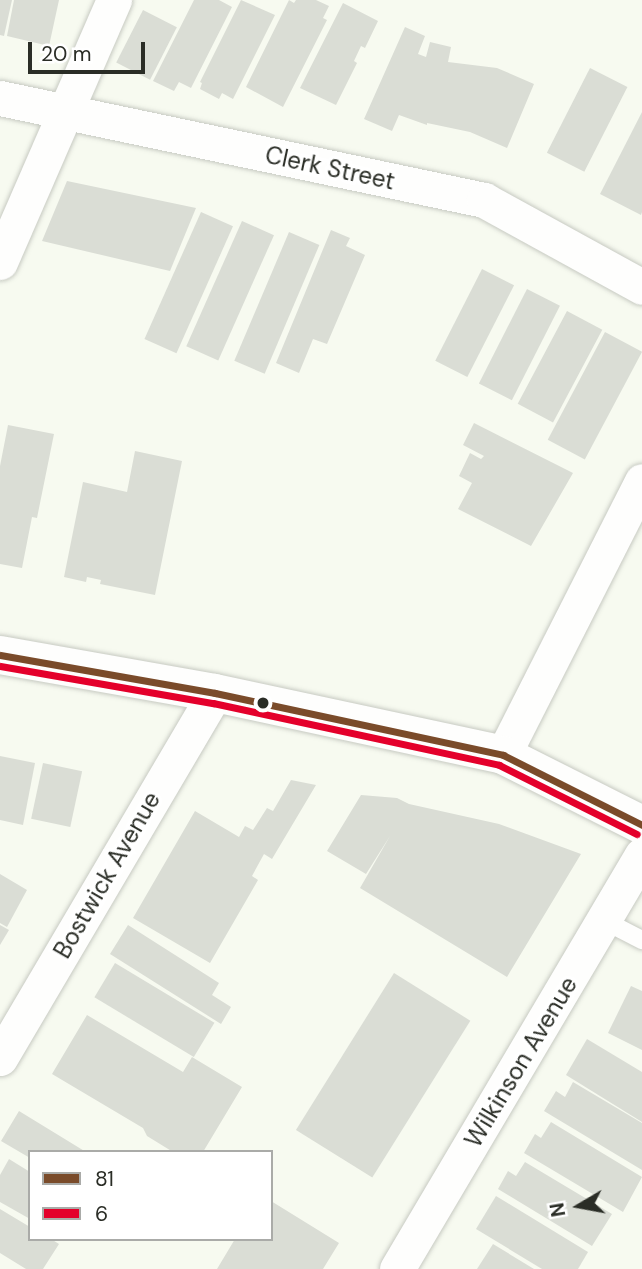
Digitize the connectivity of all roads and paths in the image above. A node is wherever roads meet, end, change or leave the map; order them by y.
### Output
1 (114, 0) edge
2 (0, 98) edge
3 (65, 112) junction
4 (0, 262) edge
5 (642, 287) edge
6 (642, 481) edge
7 (0, 655) edge
8 (215, 693) junction
9 (503, 755) junction
10 (642, 825) edge
11 (642, 855) edge
12 (605, 921) junction
13 (642, 940) edge
14 (0, 1058) edge
15 (397, 1269) edge

1 - 3 street
2 - 3 street, Clerk Street
3 - 4 street
3 - 5 street, Clerk Street
6 - 9 street
7 - 8 street
8 - 9 street
8 - 14 street, Bostwick Avenue
9 - 10 street
11 - 12 street, Wilkinson Avenue
12 - 13 lane
12 - 15 street, Wilkinson Avenue

